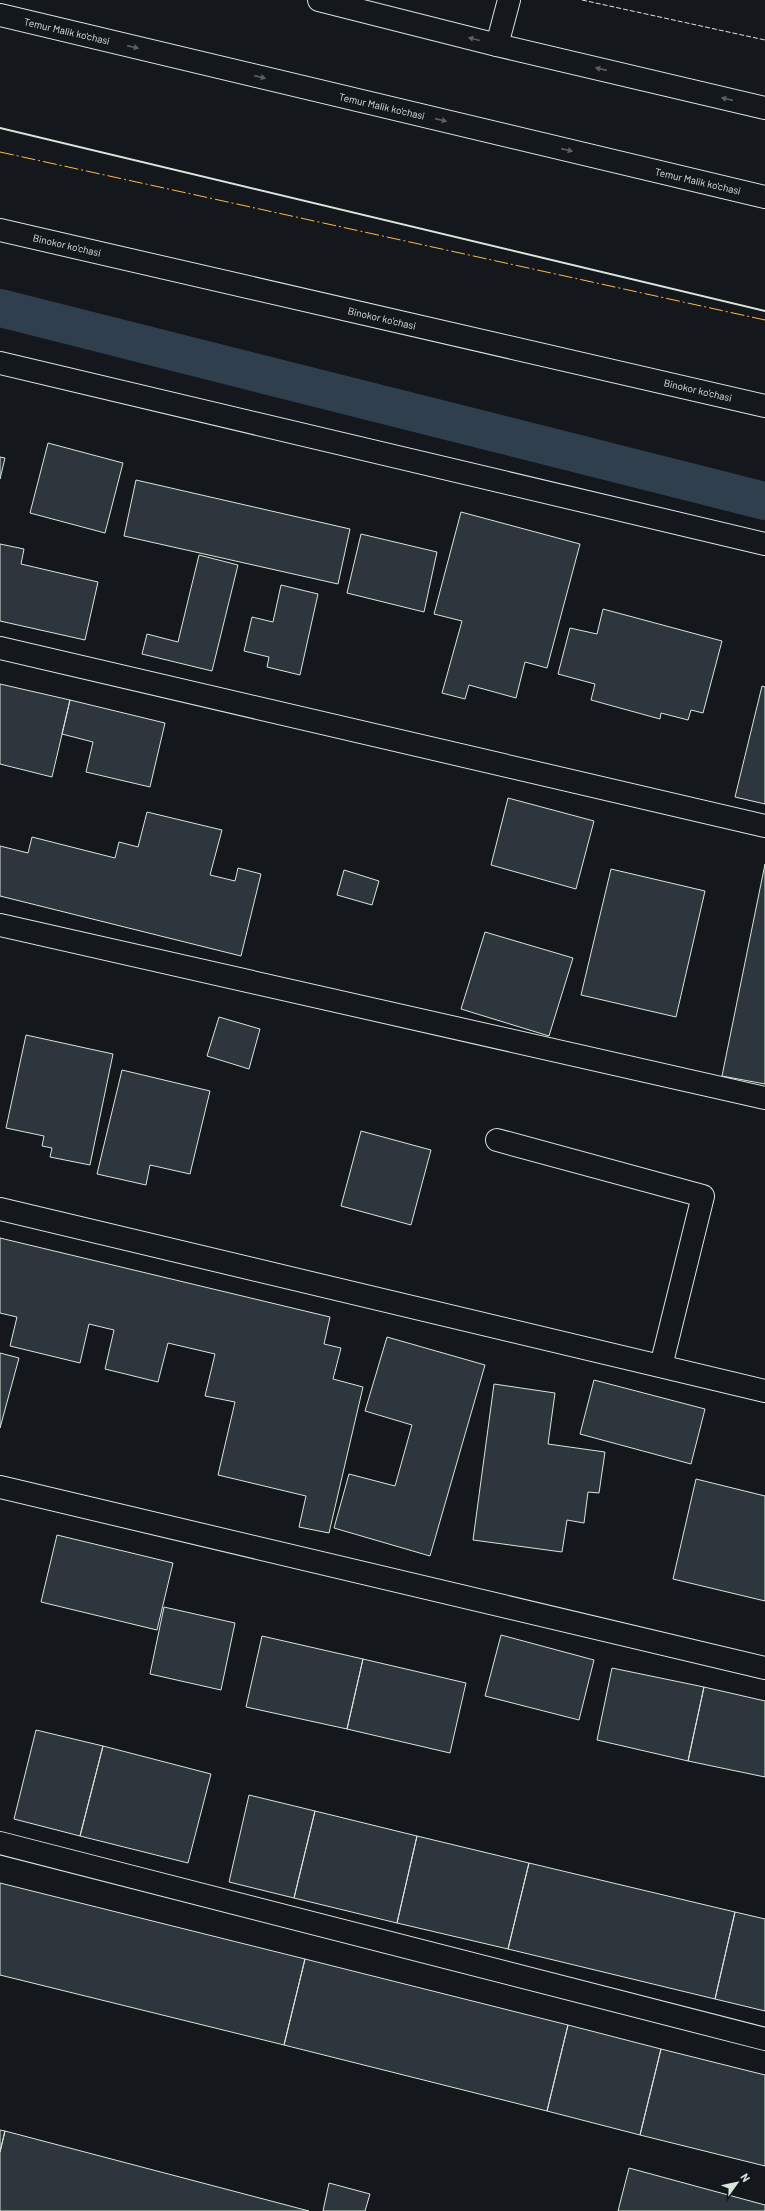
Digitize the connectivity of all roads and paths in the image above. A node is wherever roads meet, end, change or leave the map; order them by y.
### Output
1 (319, 0) edge
2 (509, 0) edge
3 (0, 15) edge
4 (498, 45) junction
5 (765, 108) edge
6 (765, 198) edge
7 (0, 230) edge
8 (0, 363) edge
9 (765, 406) edge
10 (765, 544) edge
11 (0, 648) edge
12 (765, 826) edge
13 (0, 925) edge
14 (765, 1098) edge
15 (497, 1140) dead end
16 (0, 1209) edge
17 (661, 1366) junction
18 (765, 1391) edge
19 (0, 1487) edge
20 (765, 1668) edge
21 (0, 1843) edge
22 (765, 2039) edge

4 -> 1 main road
2 - 4 main road
3 -> 6 main road, Temur Malik ko'chasi
5 -> 4 main road
7 - 9 main road, Binokor ko'chasi
8 - 10 main road
11 - 12 main road
13 - 14 main road
15 - 17 main road
16 - 17 main road
17 - 18 main road
19 - 20 main road
21 - 22 main road

